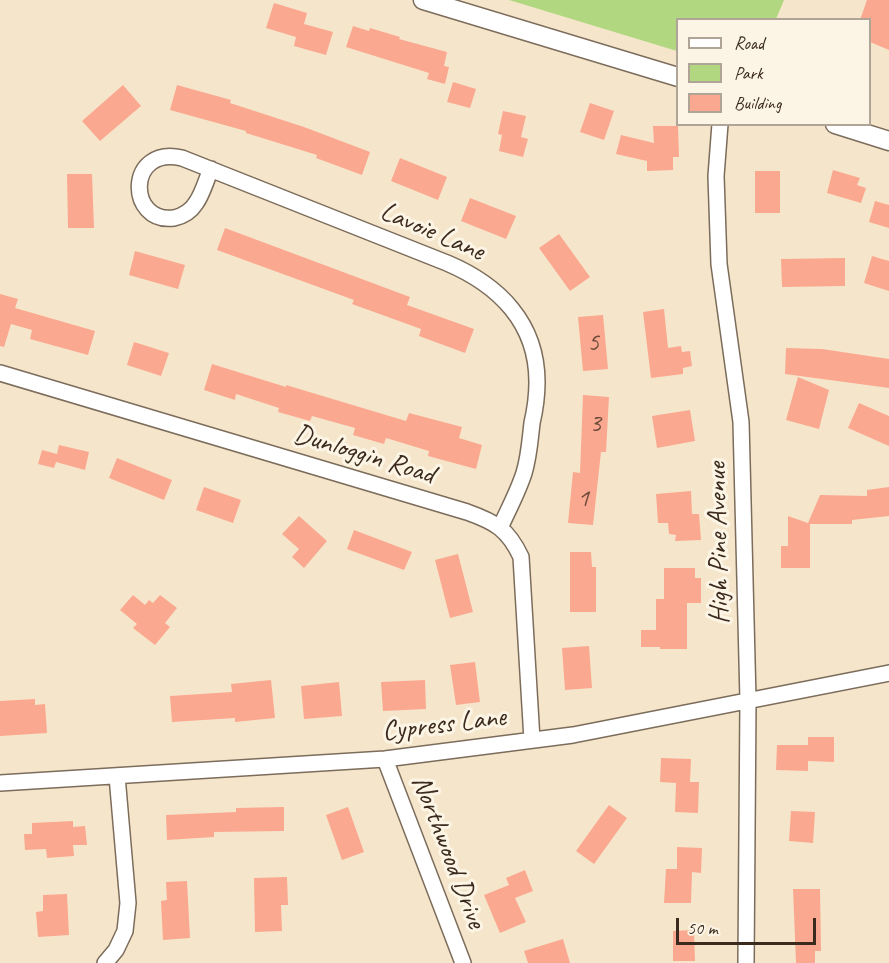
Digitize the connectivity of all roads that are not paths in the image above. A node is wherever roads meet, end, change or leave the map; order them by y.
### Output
1 (423, 0) edge
2 (676, 76) edge
3 (720, 126) edge
4 (841, 126) edge
5 (889, 141) edge
6 (211, 169) junction
7 (0, 373) edge
8 (500, 528) junction
9 (889, 674) edge
10 (748, 700) junction
11 (532, 740) junction
12 (385, 759) junction
13 (117, 776) junction
14 (0, 783) edge
15 (105, 963) edge
16 (463, 963) edge
17 (746, 963) edge

1 - 2 street
3 - 10 street, High Pine Avenue
4 - 5 street
6 - 6 street, Lavoie Lane
6 - 8 street, Lavoie Lane
7 - 8 street, Dunloggin Road
8 - 11 street, Dunloggin Road
9 - 10 street, Cypress Lane
10 - 11 street, Cypress Lane
10 - 17 street, High Pine Avenue
11 - 12 street, Cypress Lane
12 - 13 street, Cypress Lane
12 - 16 street, Northwood Drive
13 - 14 street, Cypress Lane
13 - 15 street

